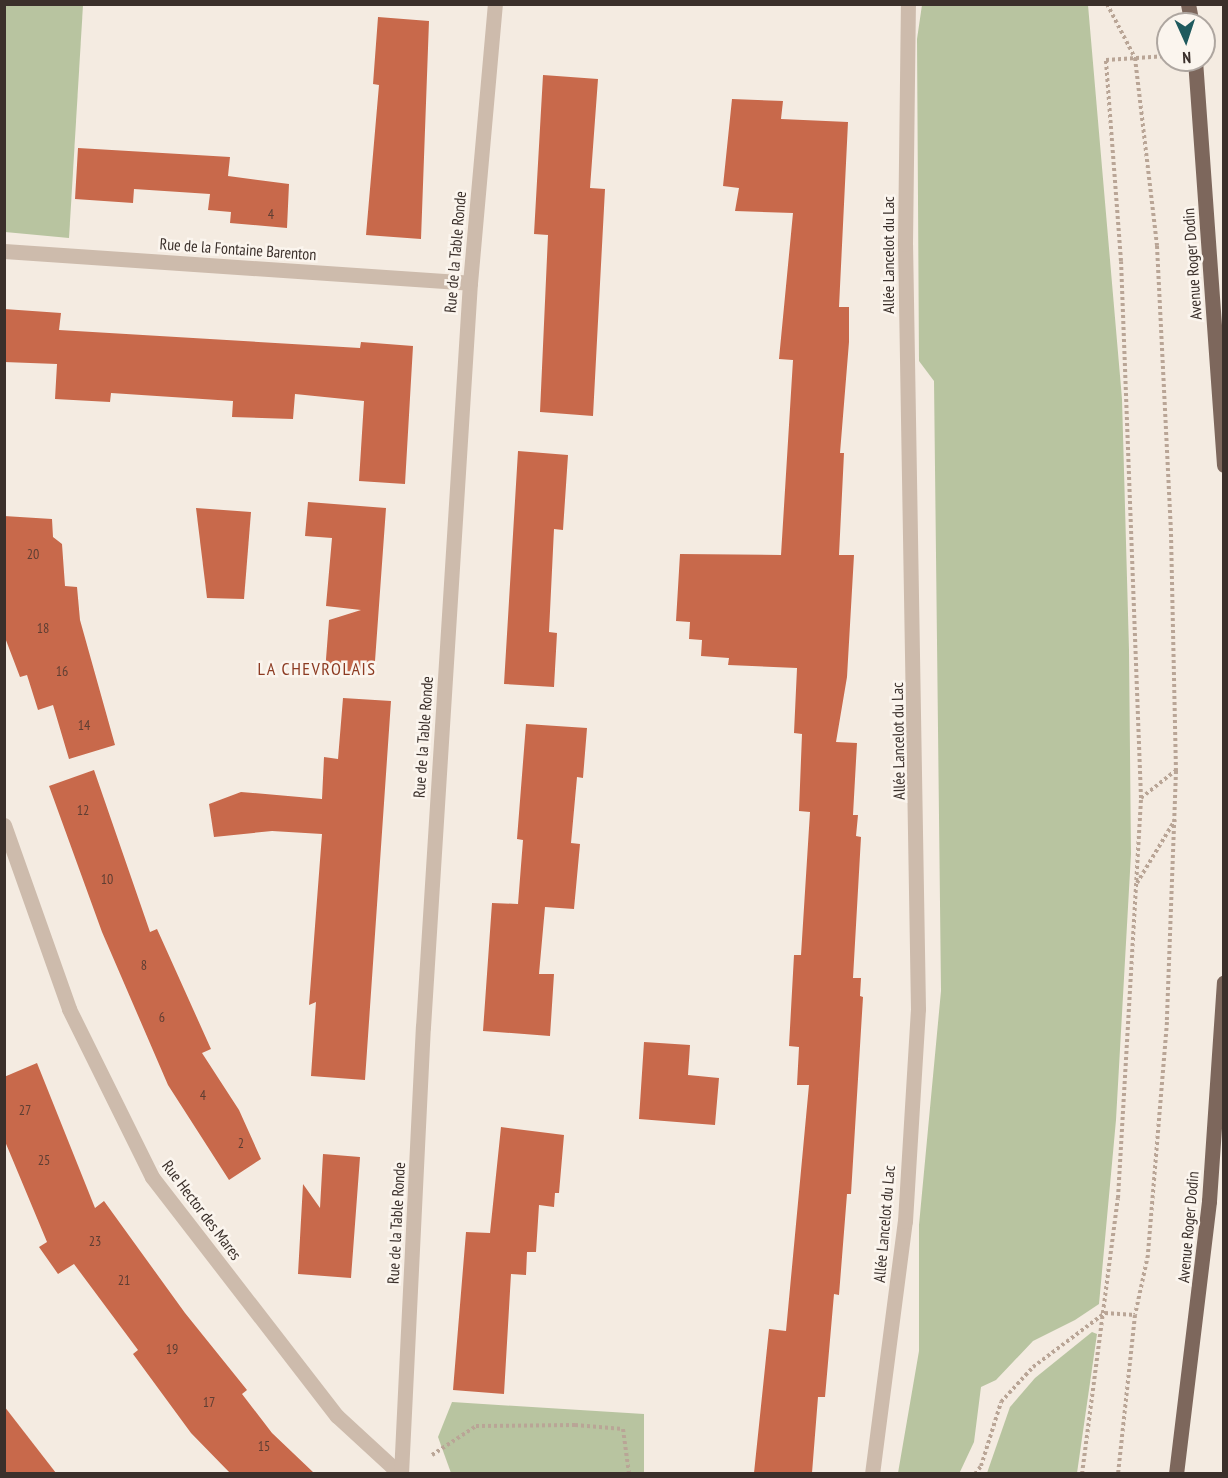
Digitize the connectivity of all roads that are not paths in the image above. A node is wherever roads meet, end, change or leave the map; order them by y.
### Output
1 (495, 4) edge
2 (908, 4) edge
3 (1196, 72) edge
4 (4, 251) edge
5 (470, 283) junction
6 (1224, 465) edge
7 (4, 825) edge
8 (1224, 983) edge
9 (401, 1473) edge
10 (872, 1473) edge
11 (1176, 1473) edge

1 - 5 street, Rue de la Table Ronde
2 - 10 street, Allée Lancelot du Lac
3 - 6 main road, Avenue Roger Dodin
4 - 5 street, Rue de la Fontaine Barenton
5 - 9 street, Rue de la Table Ronde
7 - 9 street, Rue Hector des Mares
8 - 11 main road, Avenue Roger Dodin

